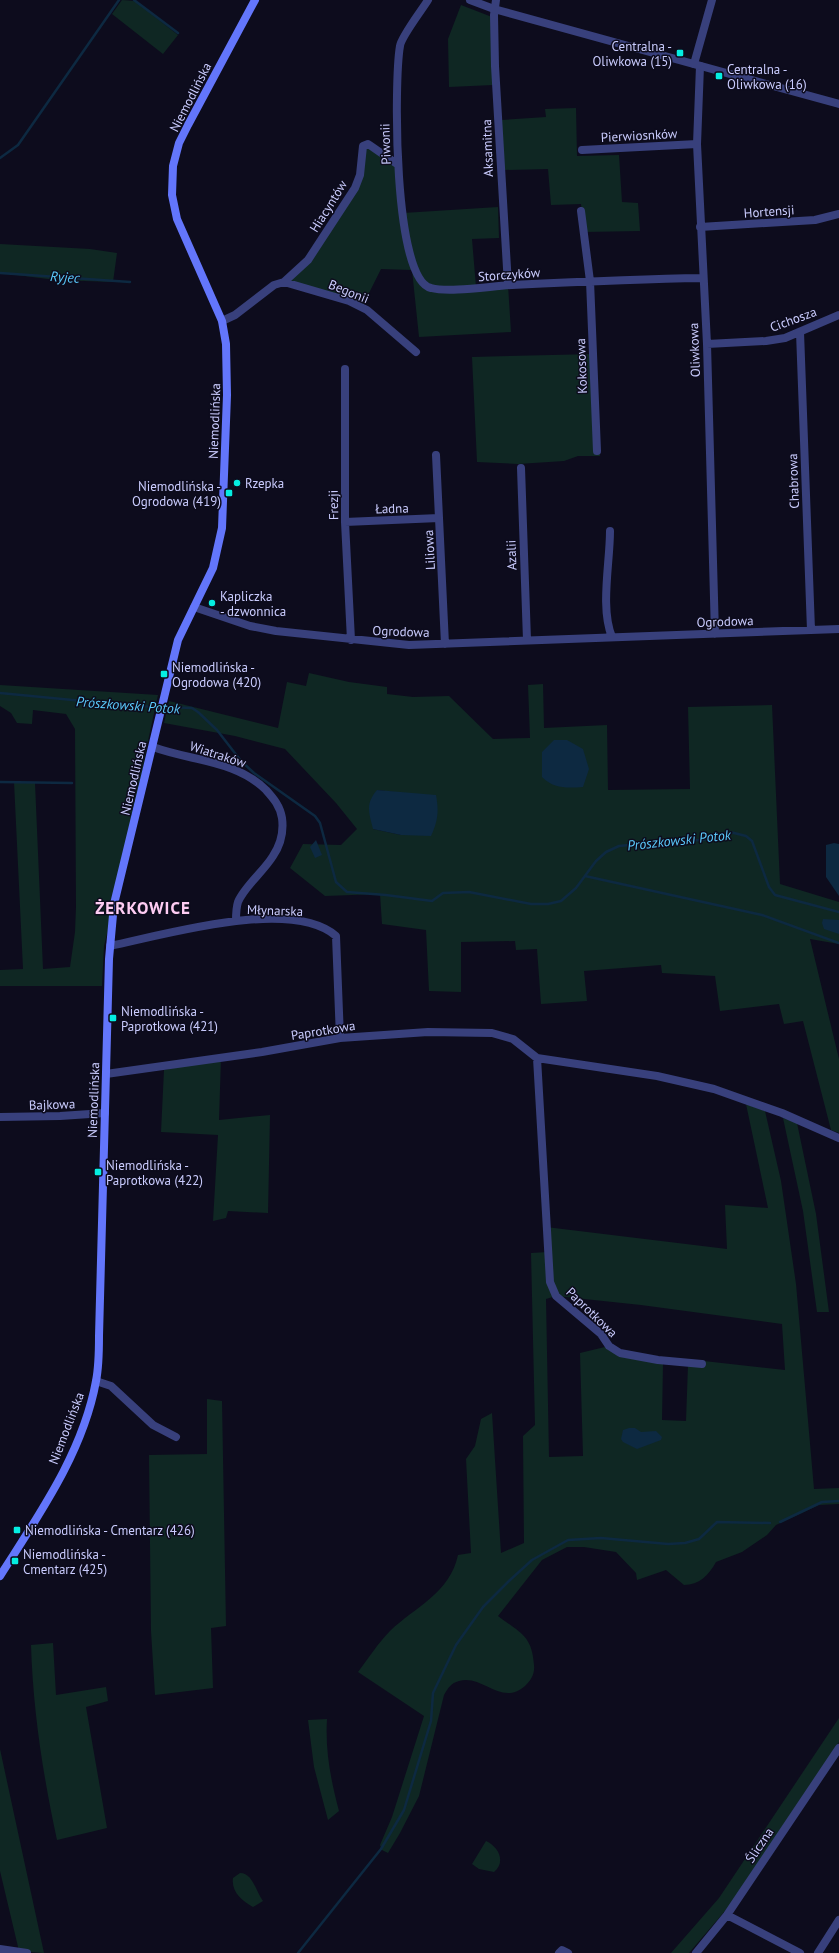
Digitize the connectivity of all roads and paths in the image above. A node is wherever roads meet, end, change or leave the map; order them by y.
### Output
1 (255, 0) edge
2 (428, 0) edge
3 (470, 0) edge
4 (496, 0) edge
5 (712, 0) edge
6 (494, 9) junction
7 (698, 65) junction
8 (839, 104) edge
9 (697, 144) junction
10 (582, 150) dead end
11 (397, 164) junction
12 (581, 211) dead end
13 (839, 214) edge
14 (700, 227) junction
15 (702, 278) junction
16 (590, 281) junction
17 (284, 282) junction
18 (508, 285) junction
19 (429, 288) joint
20 (839, 315) edge
21 (222, 321) junction
22 (800, 332) junction
23 (707, 344) junction
24 (416, 352) dead end
25 (345, 369) dead end
26 (597, 451) dead end
27 (436, 455) dead end
28 (521, 468) dead end
29 (439, 518) junction
30 (346, 522) junction
31 (610, 531) dead end
32 (194, 607) junction
33 (839, 629) edge
34 (811, 630) junction
35 (714, 634) junction
36 (612, 637) junction
37 (351, 640) junction
38 (527, 640) junction
39 (445, 644) junction
40 (153, 746) junction
41 (236, 921) junction
42 (110, 946) junction
43 (340, 1038) junction
44 (537, 1058) junction
45 (106, 1074) junction
46 (105, 1113) junction
47 (0, 1117) edge
48 (839, 1138) edge
49 (702, 1364) dead end
50 (96, 1381) junction
51 (176, 1437) dead end
52 (0, 1576) edge
53 (839, 1748) edge
54 (727, 1914) junction
55 (839, 1920) edge
56 (0, 1949) edge
57 (27, 1953) edge
58 (559, 1953) edge
59 (568, 1953) edge
60 (696, 1953) edge
61 (800, 1953) edge
62 (818, 1953) edge

1 - 21 main road, Niemodlińska
2 - 11 street, Piwonii
3 - 6 street
4 - 6 street, Aksamitna
5 - 7 street, Oliwkowa
6 - 7 street
6 - 18 street, Aksamitna
7 - 8 street
7 - 9 street, Oliwkowa
9 - 10 street, Pierwiosnków
9 - 14 street, Oliwkowa
11 - 17 street, Hiacyntów
11 - 19 street, Piwonii
12 - 16 street
13 - 14 street, Hortensji
14 - 15 street, Oliwkowa
15 - 16 street, Storczyków
15 - 23 street, Oliwkowa
16 - 18 street, Storczyków
16 - 26 street, Kokosowa
17 - 21 street
17 - 24 street, Begonii
18 - 19 street, Storczyków
20 - 22 street, Cichosza
21 - 32 main road, Niemodlińska
22 - 23 street, Cichosza
22 - 34 street, Chabrowa
23 - 35 street, Oliwkowa
25 - 30 street, Frezji
27 - 29 street, Liliowa
28 - 38 street, Azalii
29 - 30 street, Ładna
29 - 39 street, Liliowa
30 - 37 street, Frezji
31 - 36 street
32 - 37 street, Ogrodowa
32 - 40 main road, Niemodlińska
33 - 34 street, Ogrodowa
34 - 35 street, Ogrodowa
35 - 36 street, Ogrodowa
36 - 38 street, Ogrodowa
37 - 39 street, Ogrodowa
38 - 39 street, Ogrodowa
40 - 41 street, Wiatraków
40 - 42 main road, Niemodlińska
41 - 42 street, Młynarska
41 - 43 street, Młynarska
42 - 45 main road, Niemodlińska
43 - 44 street, Paprotkowa
43 - 45 street, Paprotkowa
44 - 48 street, Paprotkowa
44 - 49 street, Paprotkowa
45 - 46 main road, Niemodlińska
46 - 47 street, Bajkowa
46 - 50 main road, Niemodlińska
50 - 51 street
50 - 52 main road, Niemodlińska
53 - 54 street, Śliczna
54 - 60 street, Śliczna
54 - 61 street
55 - 62 street
56 - 57 street
58 - 59 street

